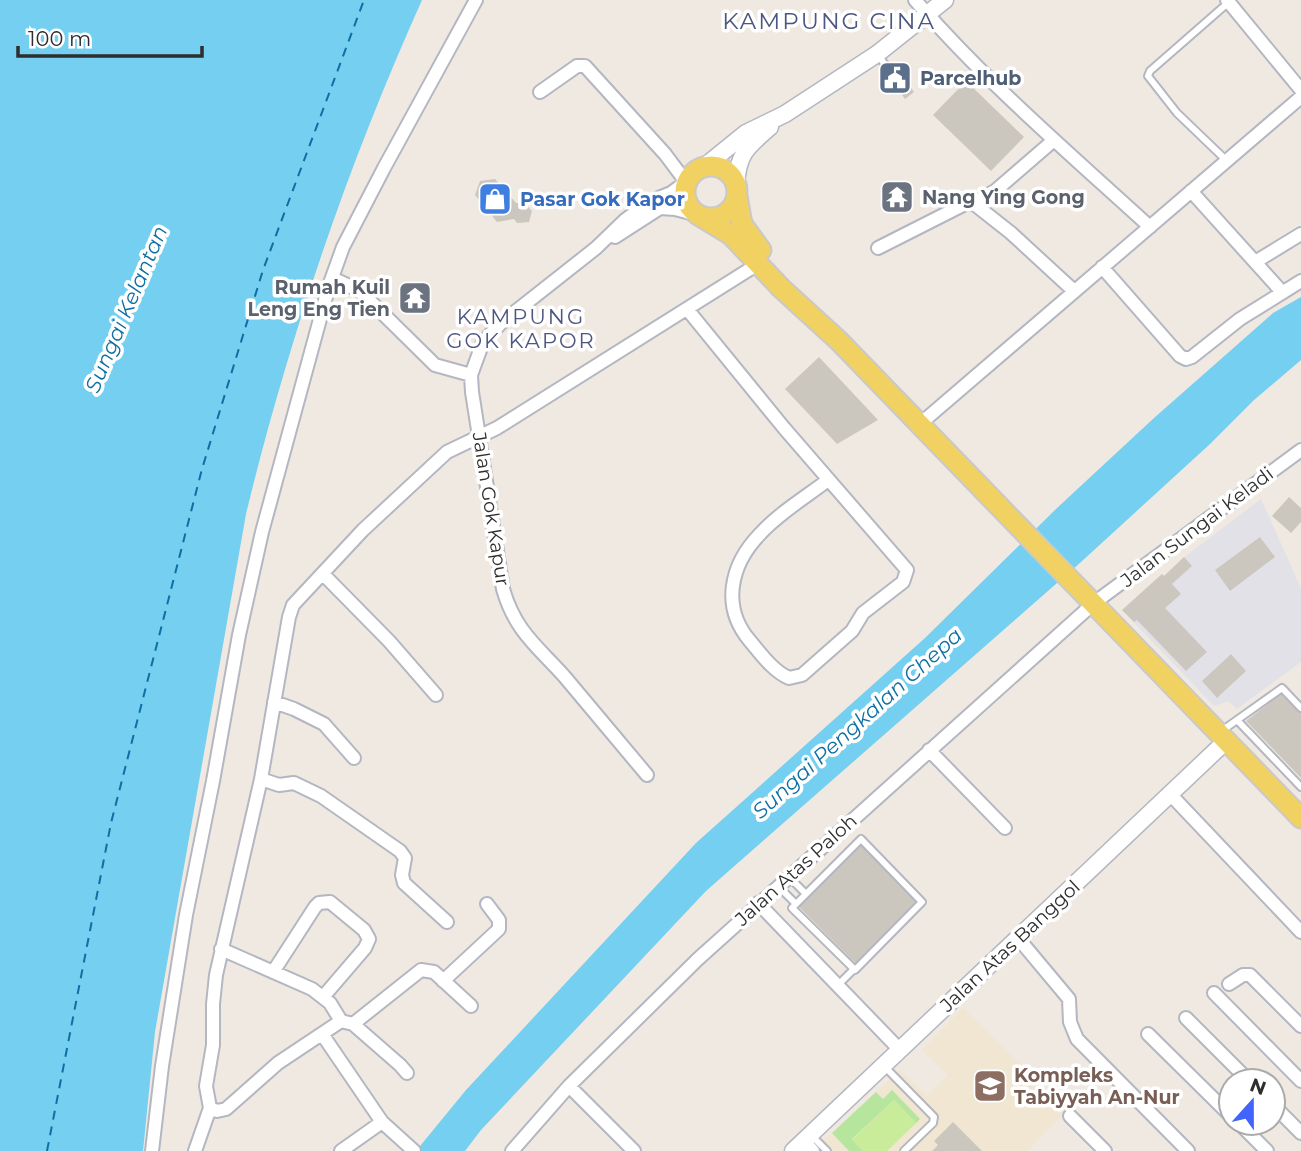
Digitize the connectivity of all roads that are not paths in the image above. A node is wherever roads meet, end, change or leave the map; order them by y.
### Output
1 (476, 0) edge
2 (915, 0) edge
3 (945, 0) edge
4 (1228, 1) edge
5 (928, 15) junction
6 (877, 54) junction
7 (889, 70) dead end
8 (1301, 90) edge
9 (540, 92) dead end
10 (1301, 97) edge
11 (785, 114) junction
12 (1054, 140) junction
13 (1227, 161) junction
14 (704, 167) junction
15 (686, 183) junction
16 (737, 191) junction
17 (1191, 191) junction
18 (973, 203) junction
19 (698, 215) junction
20 (1150, 226) junction
21 (1301, 234) edge
22 (596, 248) junction
23 (878, 248) dead end
24 (1255, 262) junction
25 (758, 264) junction
26 (1102, 267) junction
27 (332, 278) junction
28 (1301, 281) edge
29 (1074, 291) junction
30 (1282, 292) junction
31 (687, 309) junction
32 (839, 341) junction
33 (471, 374) junction
34 (920, 424) junction
35 (479, 437) junction
36 (1301, 450) edge
37 (828, 481) junction
38 (323, 574) junction
39 (1088, 597) junction
40 (436, 695) dead end
41 (274, 702) junction
42 (1301, 708) edge
43 (1237, 720) junction
44 (1222, 737) junction
45 (929, 750) junction
46 (354, 758) dead end
47 (647, 775) dead end
48 (261, 779) junction
49 (1301, 787) edge
50 (1170, 794) junction
51 (1298, 810) edge
52 (1005, 828) dead end
53 (783, 881) junction
54 (805, 893) junction
55 (758, 903) junction
56 (795, 903) junction
57 (487, 904) dead end
58 (447, 922) dead end
59 (1301, 932) edge
60 (1018, 938) junction
61 (221, 948) junction
62 (853, 970) junction
63 (273, 972) junction
64 (443, 981) junction
65 (1230, 984) dead end
66 (838, 985) junction
67 (1213, 993) dead end
68 (323, 997) junction
69 (471, 1006) dead end
70 (1186, 1018) dead end
71 (347, 1023) junction
72 (1301, 1026) edge
73 (322, 1034) junction
74 (1148, 1034) dead end
75 (900, 1050) junction
76 (883, 1066) junction
77 (1235, 1067) edge
78 (407, 1073) dead end
79 (1301, 1081) edge
80 (569, 1086) junction
81 (1217, 1102) edge
82 (210, 1108) junction
83 (1070, 1116) dead end
84 (1287, 1119) edge
85 (382, 1122) junction
86 (1301, 1133) edge
87 (1253, 1137) edge
88 (805, 1144) edge
89 (152, 1151) edge
90 (195, 1151) edge
91 (341, 1151) edge
92 (414, 1151) edge
93 (512, 1151) edge
94 (634, 1151) edge
95 (827, 1151) edge
96 (904, 1151) edge
97 (1105, 1151) edge
98 (1188, 1151) edge
99 (1267, 1151) edge

1 - 27 street
2 - 5 street
3 - 5 main road
4 - 8 street
4 - 13 lane
5 - 6 main road
5 - 12 street
6 - 7 lane
6 - 11 main road
9 - 15 street
10 - 13 street
11 - 14 main road
11 - 16 main road
12 - 18 street
12 - 20 street
13 - 17 street
14 - 15 main road
14 - 16 main road
15 - 19 main road
15 - 22 street, Jalan Gok Kapur
16 - 19 main road
16 - 32 main road
17 - 20 street
17 - 24 street
18 - 23 street
18 - 29 street
19 - 22 street, Jalan Gok Kapur
19 - 25 main road
20 - 26 street
21 - 24 street
22 - 33 street, Jalan Gok Kapur
24 - 30 street
25 - 31 street
25 - 32 main road
26 - 29 street
26 - 30 street
27 - 33 street
27 - 89 street
28 - 30 street
29 - 34 street
31 - 35 street
31 - 37 street
32 - 34 main road
33 - 35 street, Jalan Gok Kapur
34 - 39 main road
35 - 38 street
35 - 47 street, Jalan Gok Kapur
36 - 39 street, Jalan Sungai Keladi
37 - 37 street
38 - 40 street
38 - 41 street
39 - 44 main road
39 - 45 street, Jalan Atas Paloh
41 - 46 street
41 - 48 street
42 - 43 lane
43 - 44 lane
43 - 49 lane
44 - 50 main road, Jalan Atas Banggol
44 - 51 main road
45 - 52 street
45 - 53 street, Jalan Atas Paloh
48 - 58 street
48 - 61 street
50 - 59 street
50 - 60 main road, Jalan Atas Banggol
53 - 54 lane
53 - 55 street, Jalan Atas Paloh
53 - 56 lane
54 - 56 lane
54 - 62 lane
55 - 66 street
55 - 80 street, Jalan Atas Paloh
56 - 62 lane
57 - 64 street
60 - 75 main road, Jalan Atas Banggol
60 - 98 street
61 - 63 street
61 - 82 street
62 - 66 lane
63 - 68 street
63 - 68 street
64 - 69 street
64 - 71 street
65 - 72 street
66 - 75 street
67 - 79 street
68 - 71 street
70 - 77 street
71 - 73 street
71 - 78 street
73 - 82 street
73 - 85 street
74 - 81 street
75 - 76 main road, Jalan Atas Banggol
76 - 88 main road, Jalan Atas Banggol
76 - 96 lane
80 - 93 street, Jalan Atas Paloh
80 - 94 street
82 - 90 street
83 - 97 street
84 - 86 street
85 - 91 street
85 - 92 street
87 - 99 street
88 - 95 lane

